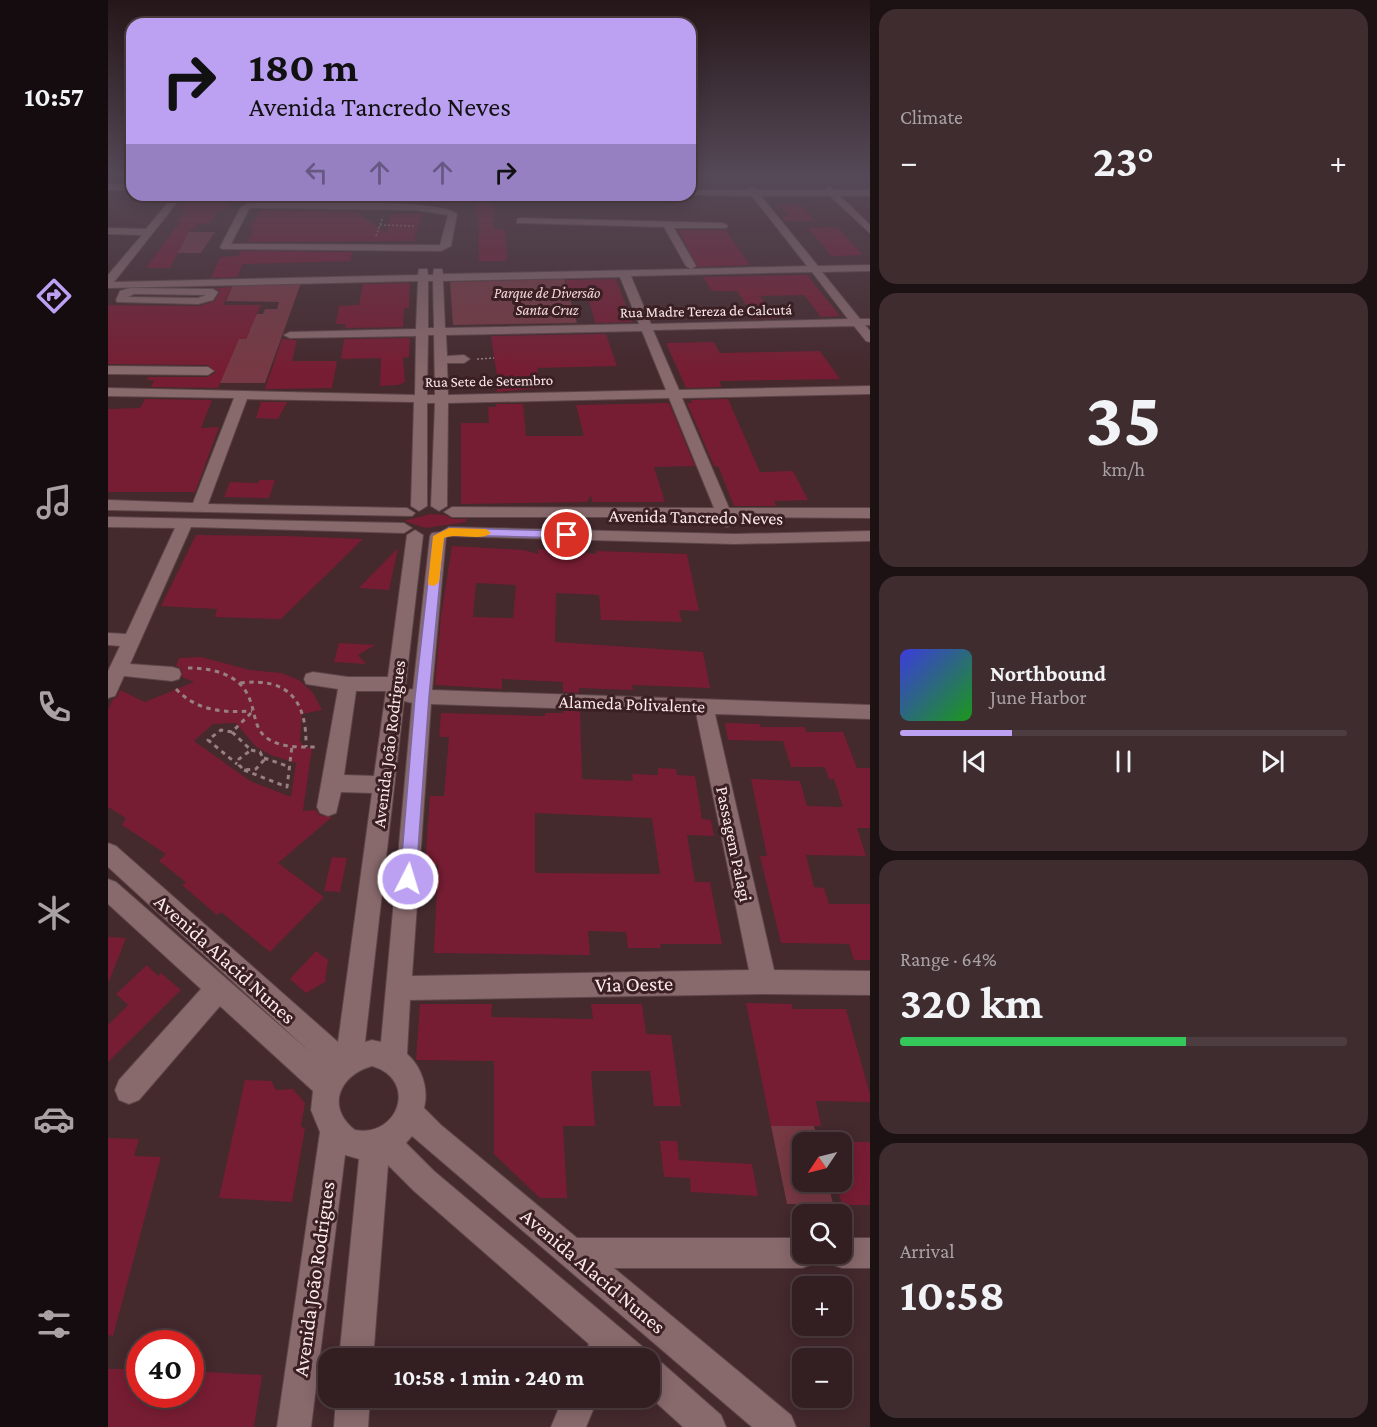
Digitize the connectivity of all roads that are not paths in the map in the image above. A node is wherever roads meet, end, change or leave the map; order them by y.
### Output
1 (142, 240) edge
2 (229, 240) edge
3 (447, 240) edge
4 (673, 240) edge
5 (790, 240) edge
6 (870, 262) edge
7 (810, 266) junction
8 (844, 266) junction
9 (108, 267) edge
10 (120, 267) junction
11 (686, 268) junction
12 (870, 268) edge
13 (543, 272) junction
14 (624, 273) junction
15 (348, 276) junction
16 (423, 280) junction
17 (438, 280) junction
18 (109, 282) edge
19 (215, 287) junction
20 (855, 322) junction
21 (870, 322) edge
22 (647, 327) junction
23 (438, 331) junction
24 (422, 332) junction
25 (290, 335) dead end
26 (870, 339) edge
27 (464, 359) dead end
28 (440, 360) junction
29 (108, 370) edge
30 (171, 371) junction
31 (208, 372) dead end
32 (870, 390) edge
33 (108, 392) edge
34 (160, 393) junction
35 (675, 394) junction
36 (242, 395) junction
37 (421, 398) junction
38 (442, 399) junction
39 (108, 505) edge
40 (197, 507) junction
41 (445, 509) junction
42 (724, 512) junction
43 (870, 513) edge
44 (411, 521) junction
45 (108, 522) edge
46 (188, 524) junction
47 (444, 534) junction
48 (870, 536) edge
49 (734, 539) junction
50 (108, 639) edge
51 (131, 640) junction
52 (118, 669) junction
53 (172, 674) road end
54 (313, 679) dead end
55 (348, 684) junction
56 (395, 690) junction
57 (108, 691) edge
58 (422, 697) junction
59 (704, 706) junction
60 (870, 712) edge
61 (332, 783) junction
62 (384, 785) junction
63 (328, 807) dead end
64 (108, 853) edge
65 (108, 889) edge
66 (764, 982) junction
67 (870, 983) edge
68 (399, 988) junction
69 (218, 989) junction
70 (393, 1058) junction
71 (340, 1070) junction
72 (129, 1090) dead end
73 (410, 1113) junction
74 (334, 1130) junction
75 (379, 1143) junction
76 (571, 1252) junction
77 (792, 1253) edge
78 (852, 1253) edge
79 (870, 1253) edge
80 (358, 1348) edge
81 (609, 1348) edge
82 (660, 1384) edge
83 (352, 1408) edge
84 (577, 1408) edge
85 (294, 1427) edge
86 (351, 1427) edge
87 (568, 1427) edge
88 (709, 1427) edge
89 (779, 1427) edge

1 - 10 street
2 - 3 street
4 - 11 street
5 - 7 street
6 - 8 street
7 - 8 street
7 - 11 street
7 - 20 street
8 - 12 street
9 - 10 street
10 - 18 street
11 - 13 street
11 - 14 street
13 - 14 street
13 - 17 street
14 - 22 street
15 - 16 street
15 - 18 street
15 - 19 street
16 - 17 street
16 - 17 street
16 - 24 street, Avenida João Rodrigues
17 - 23 street
18 - 19 street
19 - 19 street
20 - 21 street, Rua Madre Tereza de Calcutá
20 - 22 street, Rua Madre Tereza de Calcutá
20 - 26 street
22 - 23 street, Rua Madre Tereza de Calcutá
22 - 35 street
23 - 24 street, Rua Madre Tereza de Calcutá
23 - 28 street
24 - 25 street, Rua Madre Tereza de Calcutá
24 - 37 street, Avenida João Rodrigues
27 - 28 street
28 - 38 street
29 - 30 street
30 - 31 street
30 - 34 street
32 - 35 street, Rua Sete de Setembro
33 - 34 street, Rua Sete de Setembro
34 - 36 street, Rua Sete de Setembro
35 - 38 street, Rua Sete de Setembro
35 - 42 street
36 - 37 street, Rua Sete de Setembro
36 - 40 street
37 - 38 street, Rua Sete de Setembro
37 - 44 street, Avenida João Rodrigues
38 - 41 street
39 - 40 street
40 - 44 street
40 - 46 street
41 - 42 street, Avenida Tancredo Neves
41 - 44 street, Avenida Tancredo Neves
41 - 47 street, Avenida João Rodrigues
42 - 43 street, Avenida Tancredo Neves
42 - 49 street
44 - 46 street
44 - 47 street, Avenida Tancredo Neves
44 - 56 street, Avenida João Rodrigues
45 - 46 street
46 - 51 street
47 - 49 street, Avenida Tancredo Neves
47 - 58 street, Avenida João Rodrigues
48 - 49 street, Avenida Tancredo Neves
50 - 51 street
51 - 52 street
52 - 53 street
52 - 57 street
54 - 55 street, Alameda Polivalente
55 - 56 street, Alameda Polivalente
55 - 61 street
56 - 58 street, Alameda Polivalente
56 - 62 street, Avenida João Rodrigues
58 - 59 street, Alameda Polivalente
58 - 68 street, Avenida João Rodrigues
59 - 60 street, Alameda Polivalente
59 - 66 street, Passagem Palagi
61 - 62 street
61 - 63 street
62 - 71 street, Avenida João Rodrigues
64 - 71 street, Avenida Alacid Nunes
65 - 69 street, Avenida Alacid Nunes
66 - 67 street, Via Oeste
66 - 68 street, Via Oeste
68 - 70 street, Avenida João Rodrigues
69 - 71 street, Avenida Alacid Nunes
69 - 72 street
70 - 71 street
70 - 73 street
71 - 74 street
73 - 75 street
73 - 76 street, Avenida Alacid Nunes
74 - 75 street
74 - 85 street, Avenida João Rodrigues
75 - 80 street
75 - 81 street
76 - 77 street
76 - 89 street, Avenida Alacid Nunes
78 - 79 street
82 - 88 street
83 - 86 street
84 - 87 street

